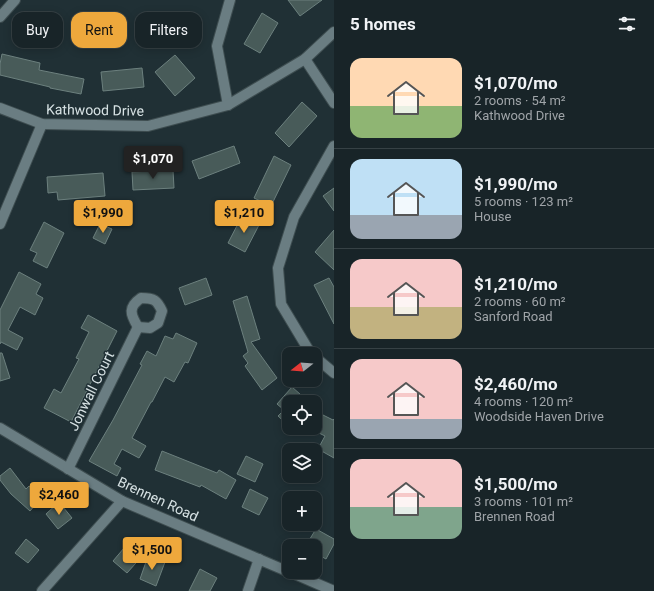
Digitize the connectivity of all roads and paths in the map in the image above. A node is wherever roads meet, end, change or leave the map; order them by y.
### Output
1 (15, 0) edge
2 (230, 0) edge
3 (0, 17) edge
4 (334, 32) edge
5 (305, 59) junction
6 (334, 103) edge
7 (228, 105) junction
8 (0, 108) edge
9 (42, 124) junction
10 (334, 146) edge
11 (0, 224) edge
12 (138, 327) dead end
13 (307, 347) edge
14 (322, 363) edge
15 (334, 373) edge
16 (0, 428) edge
17 (68, 469) junction
18 (122, 501) junction
19 (259, 559) junction
20 (282, 569) edge
21 (306, 579) edge
22 (42, 591) edge
23 (248, 591) edge
24 (334, 591) edge

1 - 3 street
2 - 7 street
4 - 5 street, Kathwood Drive
5 - 6 street
5 - 7 street, Kathwood Drive
7 - 9 street, Kathwood Drive
8 - 9 street, Kathwood Drive
9 - 11 street
10 - 13 street
12 - 17 street, Jonwall Court
14 - 15 street
16 - 17 street, Brennen Road
17 - 18 street, Brennen Road
18 - 19 street, Brennen Road
18 - 22 street
19 - 20 street, Brennen Road
19 - 23 street
21 - 24 street, Brennen Road

